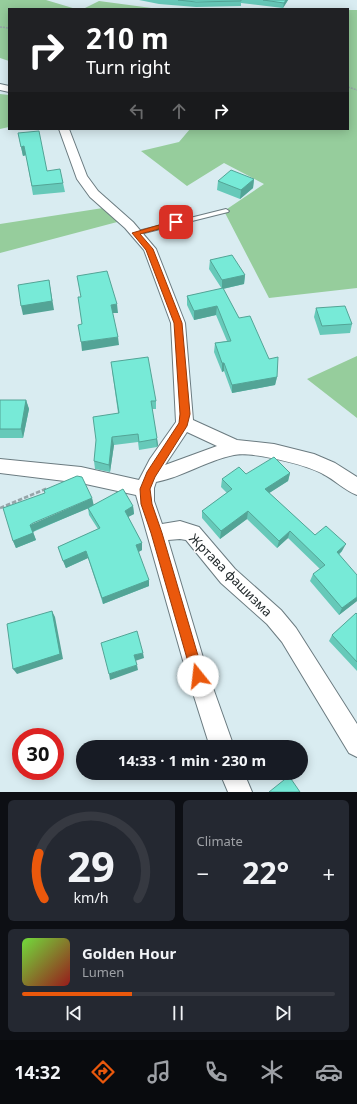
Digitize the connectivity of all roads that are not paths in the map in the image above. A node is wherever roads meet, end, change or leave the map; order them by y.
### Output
1 (64, 130) edge
2 (226, 211) dead end
3 (136, 233) junction
4 (184, 423) junction
5 (235, 447) junction
6 (0, 466) edge
7 (148, 482) junction
8 (357, 487) edge
9 (157, 533) junction
10 (220, 740) edge
11 (357, 745) edge
12 (235, 780) edge
13 (240, 792) edge

1 - 3 street
2 - 3 lane
3 - 4 street
4 - 5 street
4 - 7 street
5 - 7 street
5 - 8 street
6 - 7 street
7 - 9 street
9 - 10 street
9 - 11 street, Жртава фашизма
12 - 13 street

